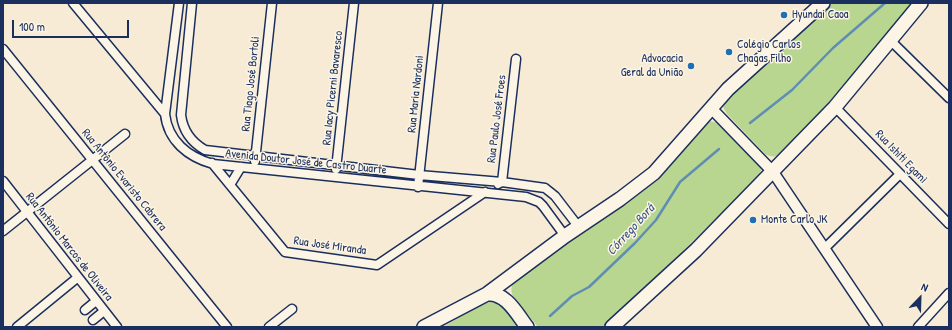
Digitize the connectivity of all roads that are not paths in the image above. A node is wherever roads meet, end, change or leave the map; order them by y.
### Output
1 (179, 3) edge
2 (192, 3) edge
3 (272, 3) edge
4 (354, 3) edge
5 (438, 3) edge
6 (823, 3) edge
7 (921, 3) edge
8 (76, 5) edge
9 (890, 40) junction
10 (3, 49) edge
11 (516, 59) dead end
12 (949, 98) edge
13 (155, 100) junction
14 (166, 103) junction
15 (181, 106) junction
16 (836, 107) junction
17 (711, 108) junction
18 (165, 114) junction
19 (125, 134) dead end
20 (201, 148) junction
21 (256, 157) junction
22 (92, 160) junction
23 (213, 164) junction
24 (336, 166) junction
25 (241, 167) junction
26 (255, 168) junction
27 (773, 172) junction
28 (900, 174) junction
29 (419, 175) junction
30 (335, 176) junction
31 (3, 181) edge
32 (502, 182) junction
33 (230, 185) junction
34 (418, 187) junction
35 (545, 188) junction
36 (484, 193) junction
37 (539, 202) junction
38 (27, 212) junction
39 (949, 224) edge
40 (578, 226) junction
41 (3, 231) edge
42 (565, 236) junction
43 (825, 248) junction
44 (77, 278) junction
45 (507, 280) junction
46 (949, 293) edge
47 (487, 294) junction
48 (506, 300) junction
49 (96, 301) junction
50 (292, 309) dead end
51 (85, 310) dead end
52 (104, 311) junction
53 (93, 320) dead end
54 (17, 327) edge
55 (117, 327) edge
56 (227, 327) edge
57 (269, 327) edge
58 (424, 327) edge
59 (527, 327) edge
60 (612, 327) edge
61 (877, 327) edge
62 (918, 327) edge

1 - 14 street, Avenida Doutor José de Castro Duarte
2 - 15 street
3 - 21 street, Rua Tiago José Bortoli
4 - 24 street, Rua Iacy Picerni Bavaresco
5 - 29 street, Rua Maria Nardoni
6 - 17 main road
7 - 9 main road
8 - 13 street
9 - 12 street
9 - 16 main road
10 - 22 street, Rua Antônio Evaristo Cabrera
11 - 32 street, Rua Paulo José Froes
13 - 14 street
13 - 18 street
14 - 15 street
14 - 18 street, Avenida Doutor José de Castro Duarte
15 - 20 street
16 - 27 main road
16 - 28 street, Rua Ishiti Egami
17 - 27 street
17 - 40 main road
18 - 23 street, Avenida Doutor José de Castro Duarte
19 - 22 street
20 - 21 street, Avenida Doutor José de Castro Duarte
20 - 23 street, Rua José Miranda
21 - 24 street, Avenida Doutor José de Castro Duarte
21 - 26 street, Rua Tiago José Bortoli
22 - 38 street
22 - 56 street, Rua Antônio Evaristo Cabrera
23 - 25 street, Avenida Doutor José de Castro Duarte
23 - 33 street, Rua José Miranda
24 - 29 street, Avenida Doutor José de Castro Duarte
24 - 30 street, Rua Iacy Picerni Bavaresco
25 - 26 street, Avenida Doutor José de Castro Duarte
25 - 33 street
26 - 30 street, Avenida Doutor José de Castro Duarte
27 - 43 street
27 - 60 main road
28 - 39 street, Rua Ishiti Egami
28 - 43 street
29 - 32 street, Avenida Doutor José de Castro Duarte
29 - 34 street, Rua Maria Nardoni
30 - 34 street, Avenida Doutor José de Castro Duarte
31 - 38 street, Rua Antônio Marcos de Oliveira
32 - 35 street, Avenida Doutor José de Castro Duarte
32 - 36 street, Rua José Miranda
33 - 36 street, Rua José Miranda
34 - 36 street, Avenida Doutor José de Castro Duarte
35 - 37 street
35 - 40 street
36 - 37 street, Avenida Doutor José de Castro Duarte
37 - 42 street
38 - 41 street
38 - 44 street, Rua Antônio Marcos de Oliveira
40 - 42 main road
42 - 45 main road
43 - 61 street
44 - 49 street, Rua Antônio Marcos de Oliveira
44 - 54 street
45 - 47 main road
45 - 48 main road
46 - 62 street
47 - 48 main road
47 - 58 main road
48 - 59 main road
49 - 51 street
49 - 52 street, Rua Antônio Marcos de Oliveira
50 - 57 street
52 - 53 street
52 - 55 street, Rua Antônio Marcos de Oliveira

